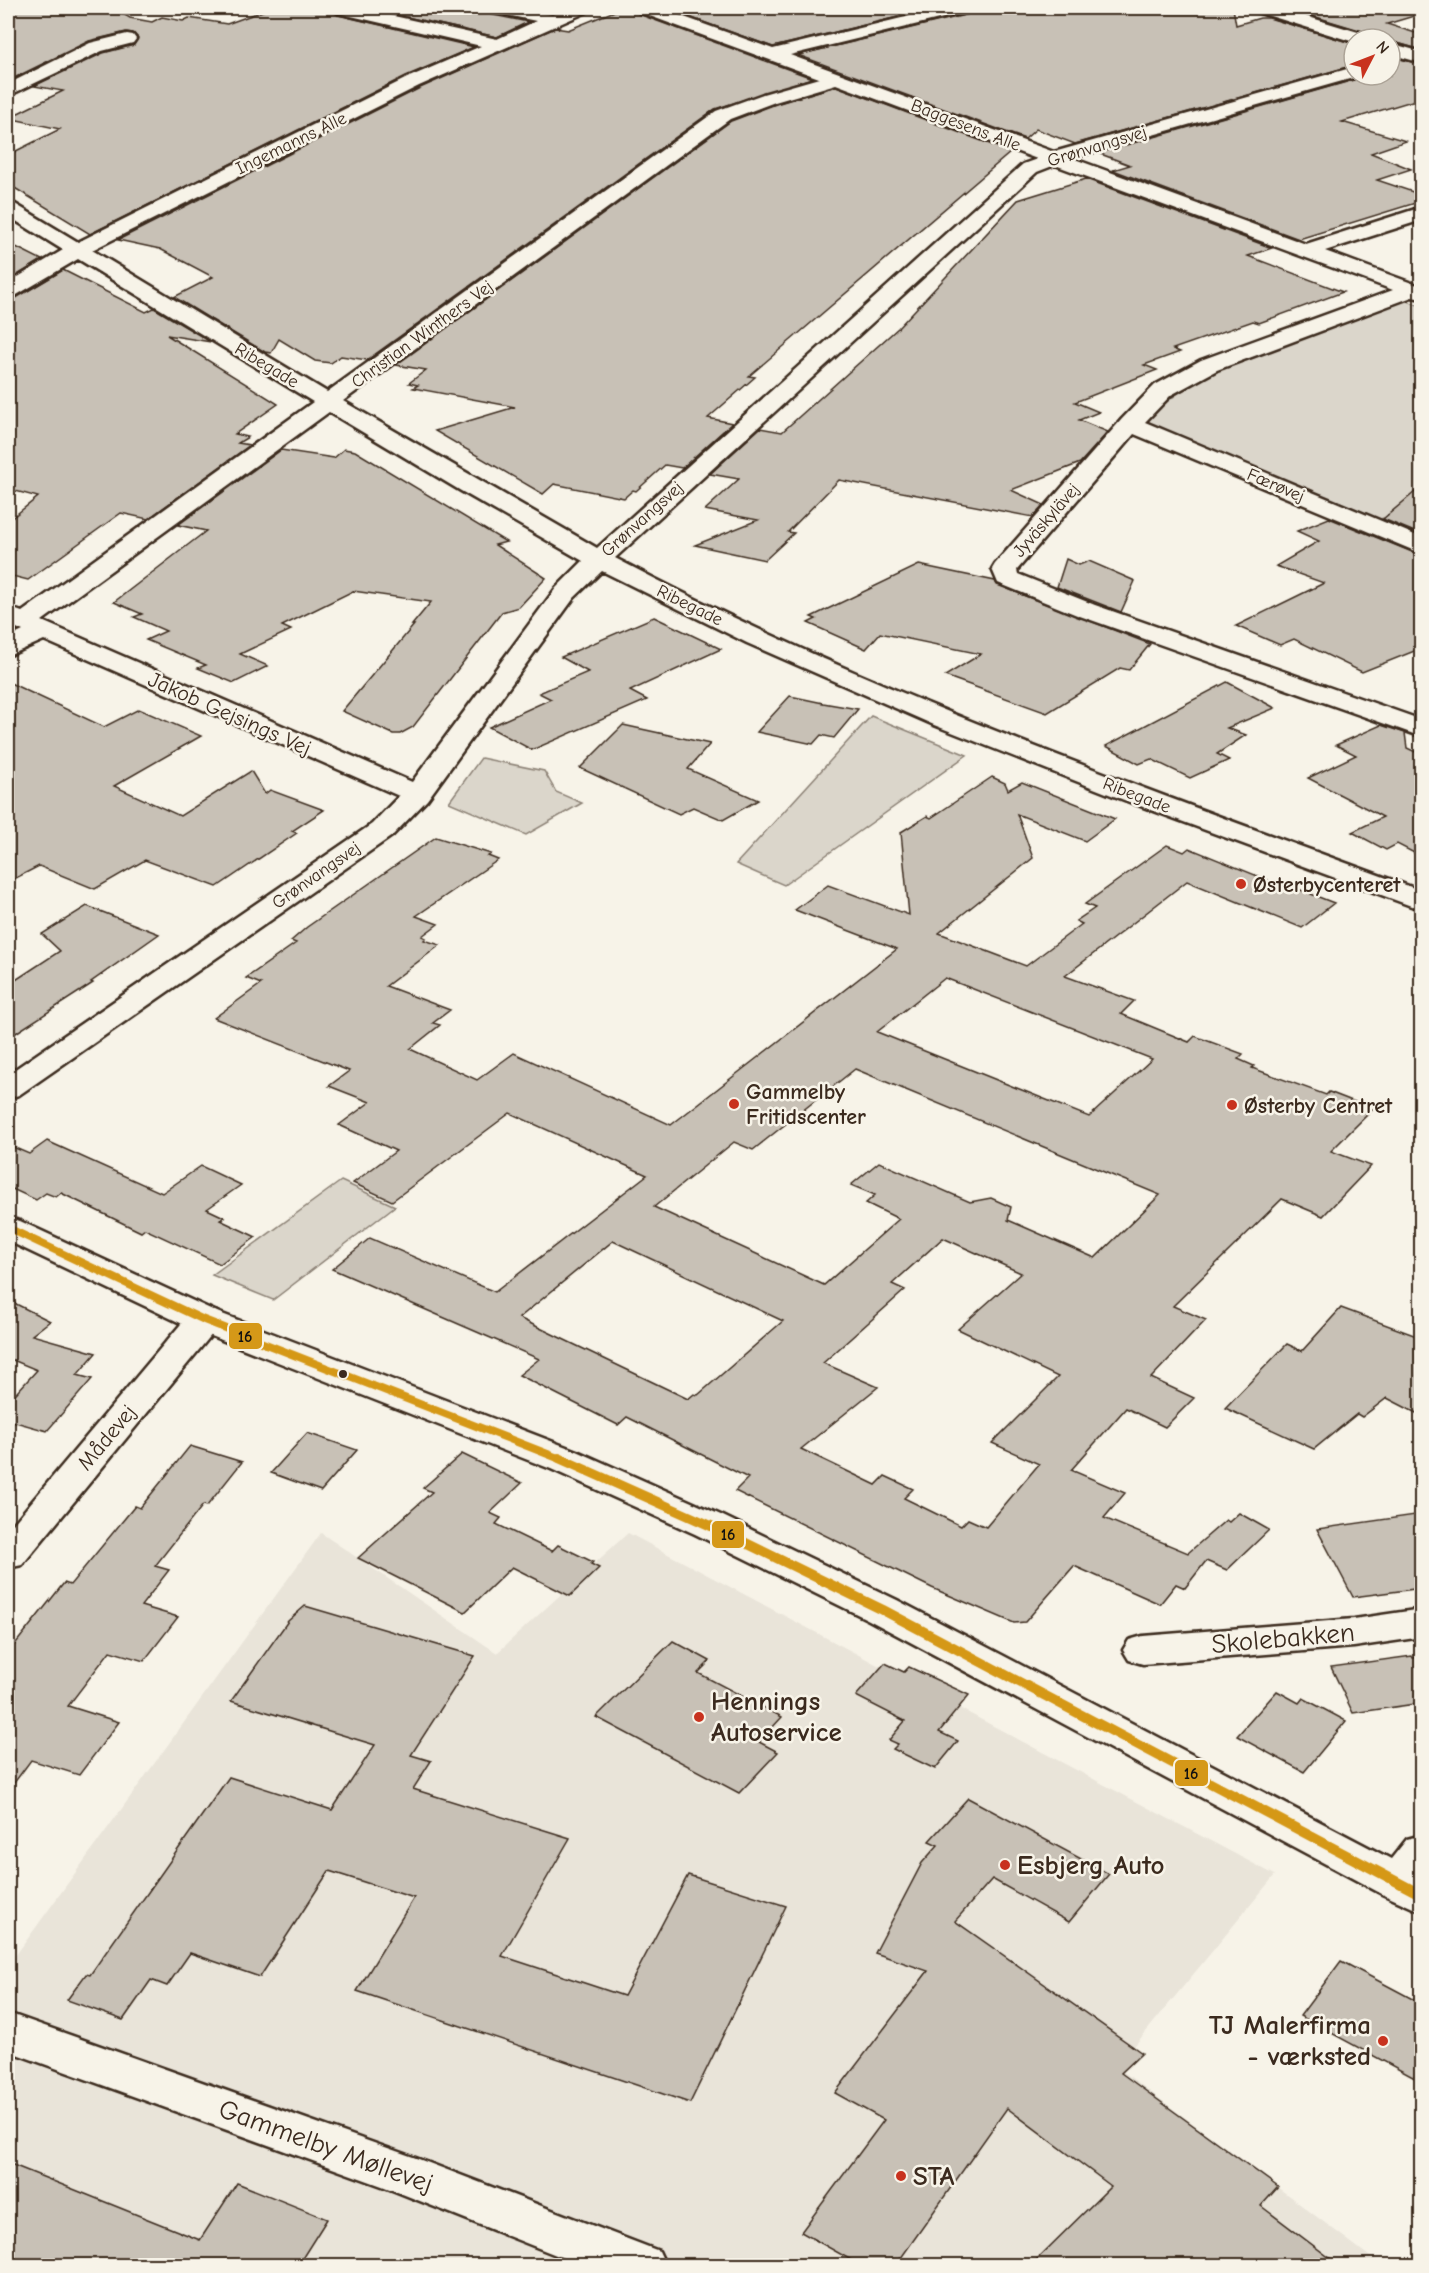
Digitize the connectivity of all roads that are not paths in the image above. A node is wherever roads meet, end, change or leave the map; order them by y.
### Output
1 (338, 8) edge
2 (499, 8) edge
3 (581, 8) edge
4 (645, 8) edge
5 (962, 8) edge
6 (1263, 8) edge
7 (553, 20) junction
8 (1342, 33) edge
9 (127, 39) dead end
10 (497, 44) junction
11 (1402, 51) edge
12 (774, 54) junction
13 (1419, 55) edge
14 (1402, 59) edge
15 (1342, 75) edge
16 (836, 79) junction
17 (8, 91) edge
18 (1053, 158) junction
19 (8, 208) edge
20 (1422, 213) edge
21 (77, 251) junction
22 (1305, 251) junction
23 (8, 292) edge
24 (1417, 292) edge
25 (328, 402) junction
26 (1130, 424) junction
27 (1422, 547) edge
28 (598, 560) junction
29 (25, 623) edge
30 (8, 648) edge
31 (1422, 729) edge
32 (417, 794) junction
33 (1422, 901) edge
34 (8, 1088) edge
35 (8, 1228) edge
36 (204, 1320) junction
37 (8, 1555) edge
38 (1422, 1623) edge
39 (1143, 1650) dead end
40 (1413, 1876) edge
41 (8, 2032) edge
42 (642, 2265) edge

1 - 10 street
2 - 7 street
3 - 7 street, Ingemanns Alle
4 - 12 street, Baggesens Alle
5 - 12 street
6 - 8 street
7 - 10 street, Ingemanns Alle
9 - 17 street
10 - 21 street, Ingemanns Alle
11 - 13 street
12 - 16 street, Baggesens Alle
13 - 14 street
15 - 18 street, Grønvangsvej
16 - 18 street, Baggesens Alle
16 - 25 street, Christian Winthers Vej
18 - 22 street, Baggesens Alle
18 - 28 street, Grønvangsvej
19 - 21 street, Ribegade
20 - 22 street
21 - 23 street, Ingemanns Alle
21 - 25 street, Ribegade
22 - 24 street, Baggesens Alle
24 - 26 street, Jyväskylävej
25 - 28 street, Ribegade
25 - 29 street, Christian Winthers Vej
26 - 27 street, Færøvej
26 - 31 street, Jyväskylävej
28 - 32 street, Grønvangsvej
28 - 33 street, Ribegade
29 - 30 street
29 - 32 street, Jakob Gejsings Vej
32 - 34 street, Grønvangsvej
35 - 36 street
36 - 37 street, Mådevej
36 - 40 street
38 - 39 street, Skolebakken
41 - 42 street, Gammelby Møllevej

